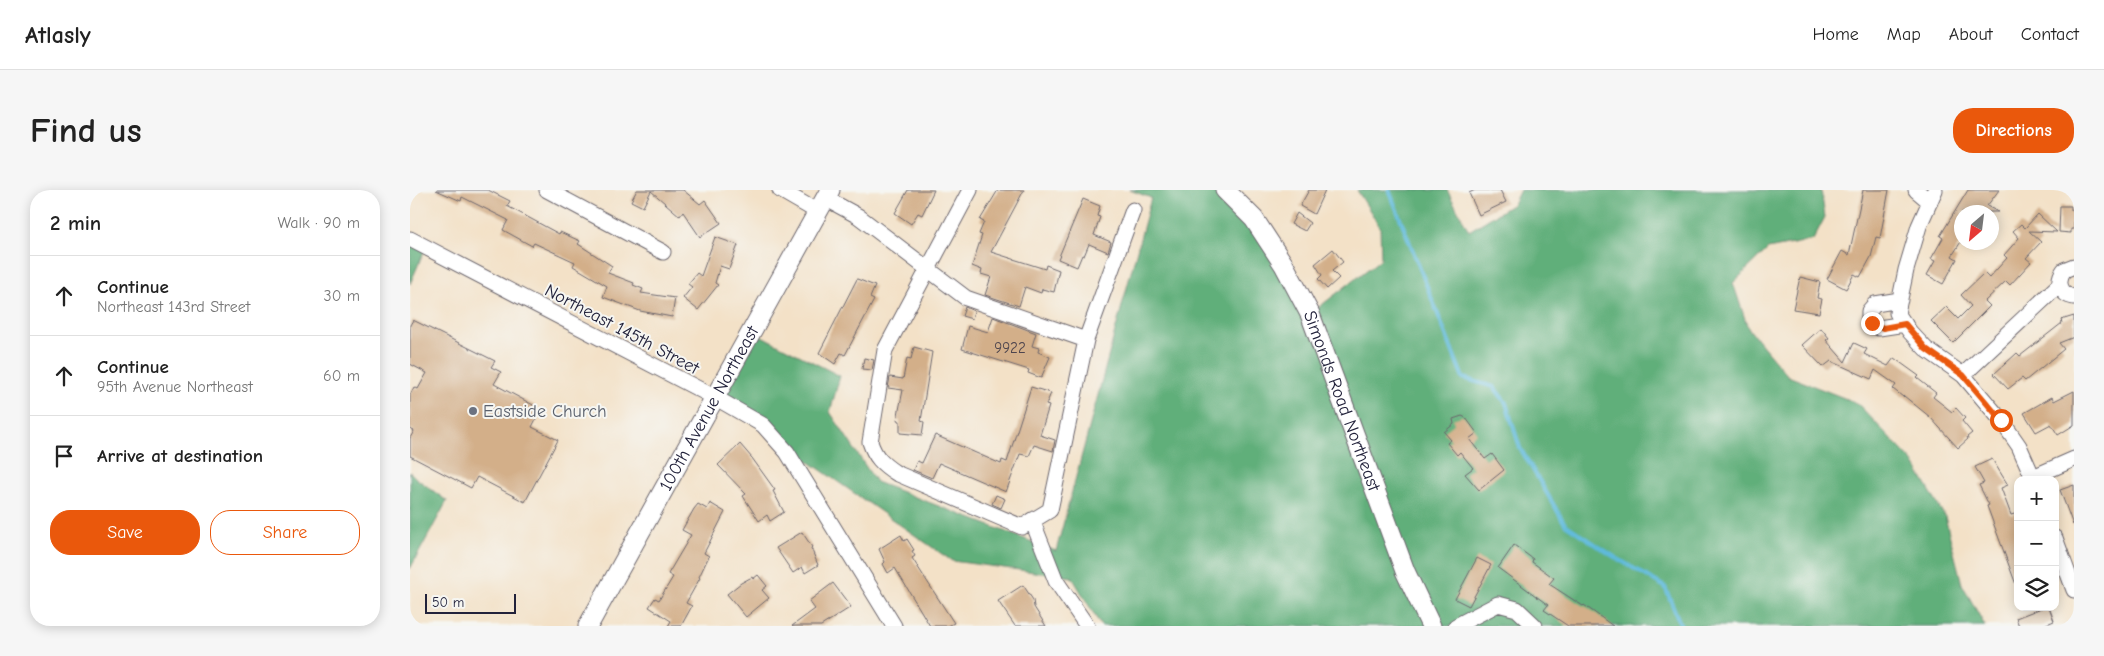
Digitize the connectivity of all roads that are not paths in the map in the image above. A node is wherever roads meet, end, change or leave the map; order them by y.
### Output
1 (547, 190) edge
2 (780, 190) edge
3 (970, 190) edge
4 (1225, 190) edge
5 (1916, 190) edge
6 (1932, 196) edge
7 (824, 200) edge
8 (1133, 210) dead end
9 (410, 239) edge
10 (664, 252) dead end
11 (2074, 266) edge
12 (928, 270) junction
13 (2060, 285) junction
14 (2074, 297) edge
15 (1900, 300) junction
16 (1905, 324) junction
17 (1086, 340) junction
18 (1963, 375) junction
19 (716, 398) junction
20 (2074, 459) edge
21 (2032, 476) edge
22 (2037, 476) edge
23 (1032, 520) junction
24 (2059, 549) edge
25 (2074, 590) edge
26 (888, 624) edge
27 (588, 626) edge
28 (1087, 626) edge
29 (1431, 626) edge
30 (1456, 626) edge
31 (1535, 626) edge

1 - 10 street
2 - 7 street
3 - 12 street
4 - 29 main road, Simonds Road Northeast
5 - 6 street
6 - 15 street
7 - 12 street
7 - 19 main road, 100th Avenue Northeast
8 - 17 street
9 - 19 street, Northeast 145th Street
11 - 13 street
12 - 17 street
12 - 23 street
13 - 14 street
13 - 18 street
15 - 16 street
15 - 16 street
16 - 18 street
17 - 23 street
18 - 21 street
19 - 26 street, Northeast 145th Street
19 - 27 main road, 100th Avenue Northeast
20 - 22 street
23 - 28 street
24 - 25 street
30 - 31 street

